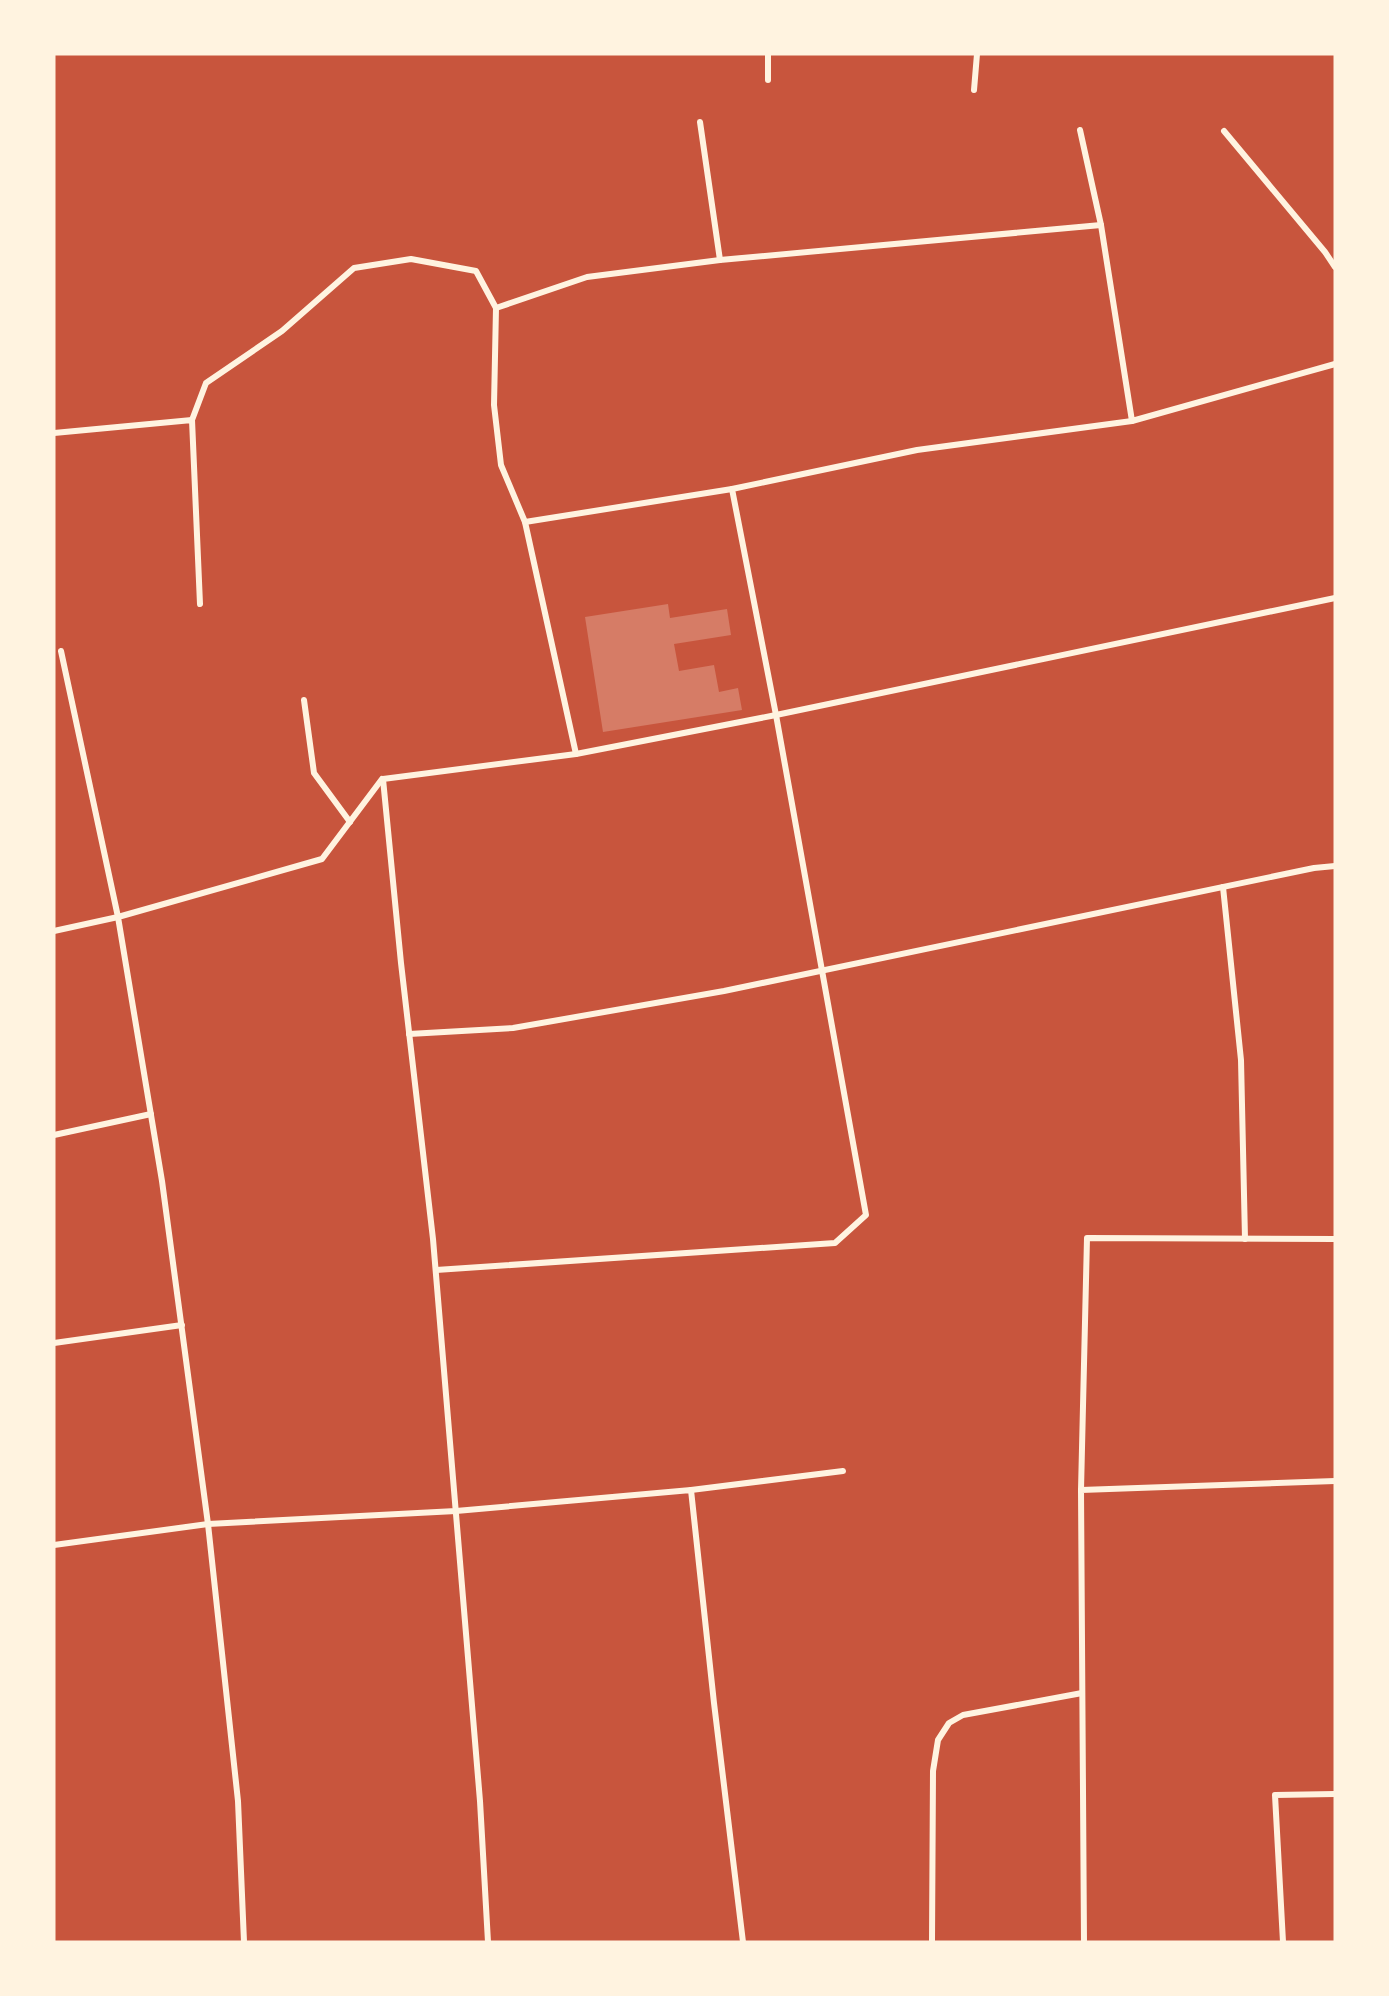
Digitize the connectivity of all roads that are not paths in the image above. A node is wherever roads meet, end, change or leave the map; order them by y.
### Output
1 (768, 54) edge
2 (977, 54) edge
3 (768, 80) dead end
4 (975, 90) dead end
5 (700, 122) dead end
6 (1080, 130) dead end
7 (1224, 130) dead end
8 (1101, 225) junction
9 (720, 260) junction
10 (1335, 267) edge
11 (496, 308) junction
12 (1335, 364) edge
13 (192, 420) junction
14 (1132, 421) junction
15 (54, 433) edge
16 (732, 489) junction
17 (525, 522) junction
18 (1335, 598) edge
19 (200, 604) dead end
20 (61, 651) dead end
21 (303, 700) dead end
22 (776, 715) junction
23 (576, 754) junction
24 (383, 779) junction
25 (350, 822) junction
26 (1335, 866) edge
27 (1222, 887) junction
28 (118, 917) junction
29 (54, 931) edge
30 (822, 971) junction
31 (409, 1034) junction
32 (151, 1114) junction
33 (54, 1135) edge
34 (1245, 1239) junction
35 (1335, 1239) edge
36 (436, 1270) junction
37 (182, 1324) junction
38 (54, 1344) edge
39 (843, 1471) dead end
40 (1335, 1481) edge
41 (691, 1490) junction
42 (1081, 1490) junction
43 (456, 1511) junction
44 (208, 1524) junction
45 (54, 1545) edge
46 (1082, 1693) junction
47 (1335, 1794) edge
48 (244, 1942) edge
49 (488, 1942) edge
50 (743, 1942) edge
51 (932, 1942) edge
52 (1084, 1942) edge
53 (1283, 1942) edge

1 - 3 street
2 - 4 street
5 - 9 street
6 - 8 street
7 - 10 street
8 - 9 street
8 - 14 street
9 - 11 street
11 - 13 street
11 - 17 street
12 - 14 street
13 - 15 street
13 - 19 street
14 - 16 street
16 - 17 street
16 - 22 street
17 - 23 street
18 - 22 street
20 - 28 street
21 - 25 street
22 - 23 street
22 - 30 street
23 - 24 street
24 - 25 street
24 - 31 street
25 - 28 street
26 - 27 street
27 - 30 street
27 - 34 street
28 - 29 street
28 - 32 street
30 - 31 street
30 - 36 street
31 - 36 street
32 - 33 street
32 - 37 street
34 - 35 street
34 - 42 street
36 - 43 street
37 - 38 street
37 - 44 street
39 - 41 street
40 - 42 street
41 - 43 street
41 - 50 street
42 - 46 street
43 - 44 street
43 - 49 street
44 - 45 street
44 - 48 street
46 - 51 street
46 - 52 street
47 - 53 street

